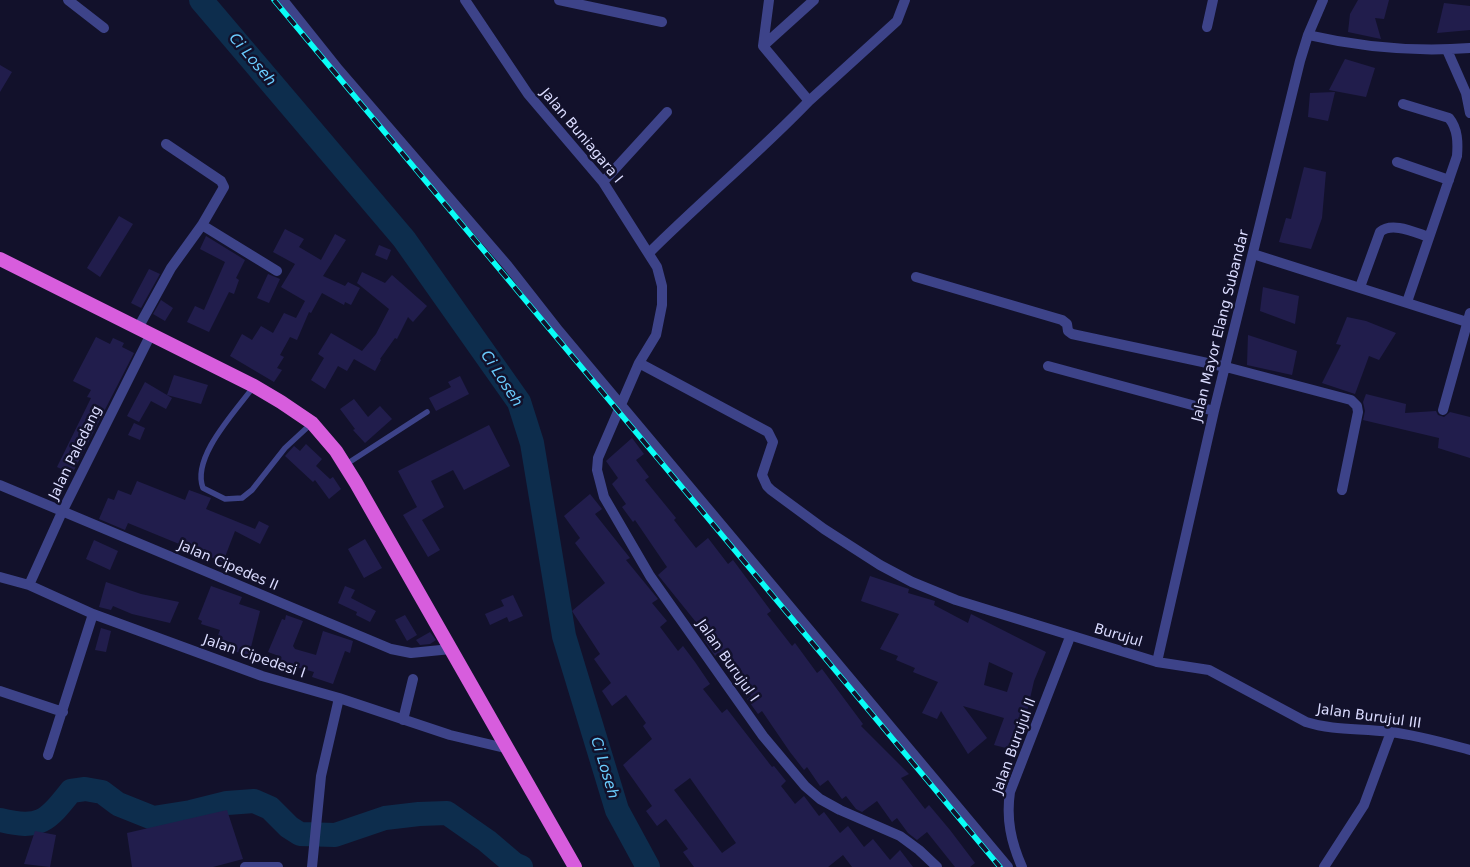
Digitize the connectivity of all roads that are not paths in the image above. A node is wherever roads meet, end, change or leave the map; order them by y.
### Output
1 (68, 0) edge
2 (283, 0) edge
3 (466, 0) edge
4 (559, 0) edge
5 (769, 0) edge
6 (814, 0) edge
7 (905, 0) edge
8 (1212, 0) edge
9 (1323, 0) edge
10 (662, 22) dead end
11 (1207, 27) dead end
12 (104, 28) dead end
13 (1308, 35) junction
14 (764, 46) junction
15 (1470, 48) edge
16 (1446, 50) junction
17 (809, 101) junction
18 (1403, 104) dead end
19 (667, 112) dead end
20 (1470, 113) edge
21 (166, 144) dead end
22 (1397, 162) dead end
23 (1449, 180) junction
24 (603, 182) junction
25 (202, 225) junction
26 (1429, 237) junction
27 (649, 253) junction
28 (1253, 254) junction
29 (0, 259) edge
30 (277, 270) dead end
31 (916, 277) dead end
32 (1360, 288) junction
33 (1407, 302) junction
34 (1469, 319) edge
35 (145, 331) junction
36 (640, 363) junction
37 (1048, 366) dead end
38 (1226, 367) junction
39 (254, 386) junction
40 (622, 406) junction
41 (1443, 410) dead end
42 (427, 412) dead end
43 (1214, 412) junction
44 (312, 423) junction
45 (345, 465) junction
46 (0, 485) edge
47 (1342, 490) dead end
48 (62, 512) junction
49 (0, 577) edge
50 (29, 585) junction
51 (94, 614) junction
52 (1070, 636) junction
53 (451, 649) junction
54 (1157, 662) junction
55 (413, 679) dead end
56 (0, 692) edge
57 (339, 698) junction
58 (63, 712) junction
59 (403, 720) junction
60 (1392, 732) junction
61 (505, 748) junction
62 (1470, 750) edge
63 (48, 755) dead end
64 (572, 861) edge
65 (245, 867) edge
66 (278, 867) edge
67 (312, 867) edge
68 (937, 867) edge
69 (1008, 867) edge
70 (1022, 867) edge
71 (1324, 867) edge

1 - 12 street
2 - 40 street
3 - 24 street, Jalan Buniagara I
4 - 10 street
5 - 14 street
6 - 14 street
7 - 17 street
8 - 11 street
9 - 13 street, Jalan Mayor Elang Subandar
13 - 16 street
13 - 28 street, Jalan Mayor Elang Subandar
14 - 17 street
15 - 16 street
16 - 20 street
17 - 27 street
18 - 23 street
19 - 24 street
21 - 25 street, Jalan Paledang
22 - 23 street
23 - 26 street
24 - 27 street, Jalan Buniagara I
25 - 30 street
25 - 35 street, Jalan Paledang
26 - 32 street
26 - 33 street
27 - 36 street, Jalan Buniagara I
28 - 32 street
28 - 38 street, Jalan Mayor Elang Subandar
29 - 35 highway
31 - 38 street
32 - 33 street
33 - 34 street
34 - 41 street
35 - 39 highway
35 - 48 street, Jalan Paledang
36 - 40 street, Jalan Buniagara I
36 - 52 street, Burujul
37 - 43 street
38 - 43 street, Jalan Mayor Elang Subandar
38 - 47 street
39 - 44 highway
39 - 44 lane
40 - 68 street, Jalan Burujul I
40 - 69 street
42 - 45 lane
43 - 54 street, Jalan Mayor Elang Subandar
44 - 45 highway
45 - 53 highway
46 - 48 street, Jalan Cipedes II
48 - 50 street, Jalan Paledang
48 - 53 street, Jalan Cipedes II
49 - 50 street, Jalan Cipedesi I
50 - 51 street, Jalan Cipedesi I
51 - 57 street, Jalan Cipedesi I
51 - 58 street
52 - 54 street, Burujul
52 - 70 street, Jalan Burujul II
53 - 61 highway
54 - 60 street, Jalan Burujul III
55 - 59 street
56 - 58 street
57 - 59 street, Jalan Cipedesi I
57 - 67 street
58 - 63 street
59 - 61 street, Jalan Cipedesi I
60 - 62 street, Jalan Burujul III
60 - 71 street
61 - 64 highway
65 - 66 street

